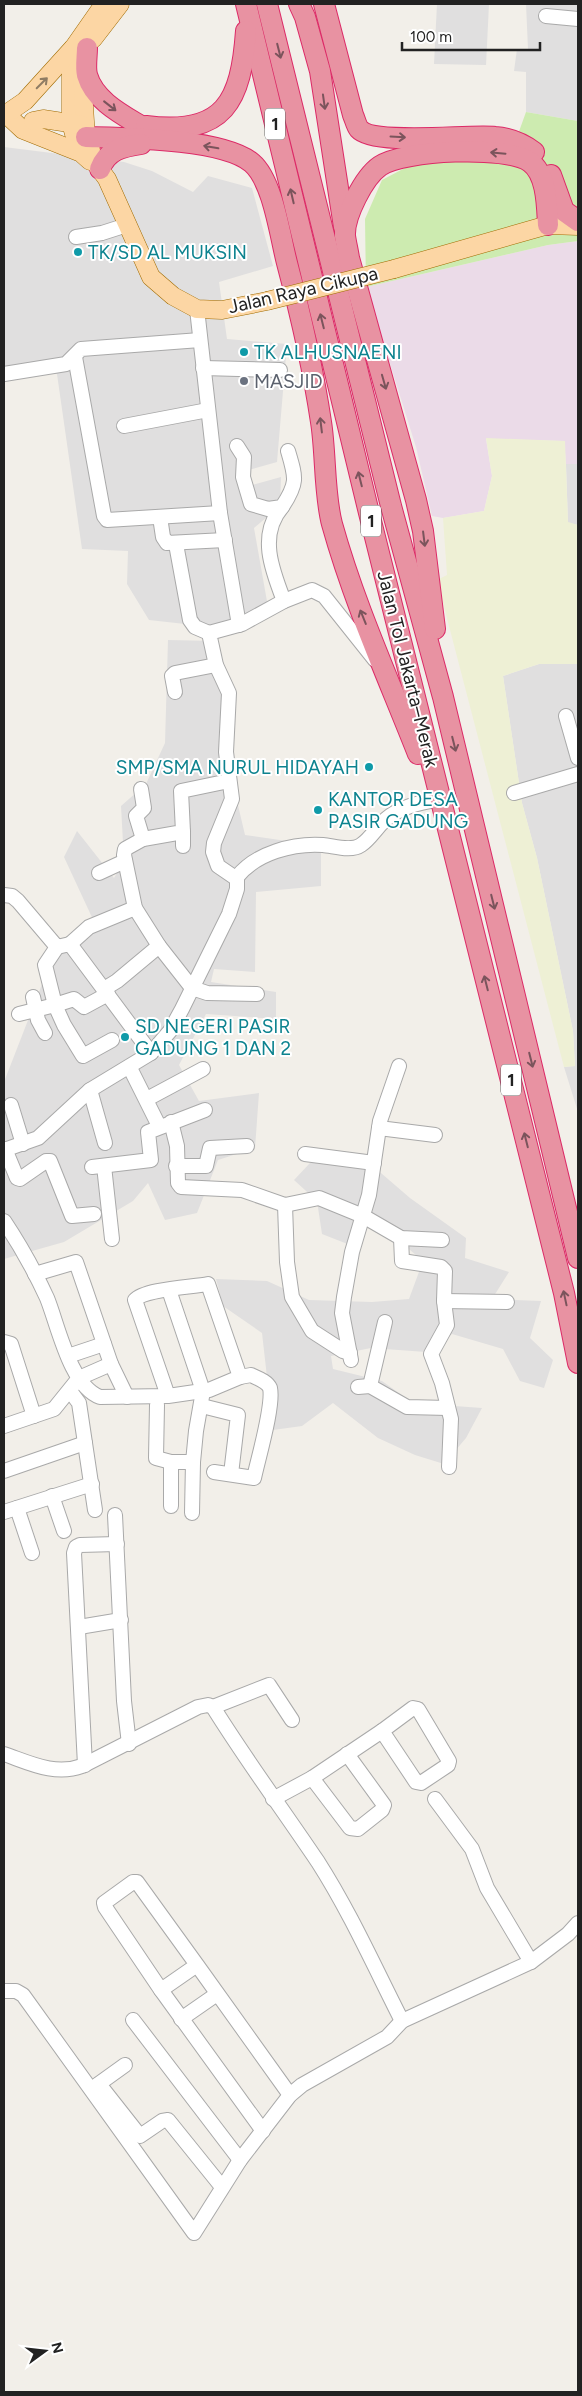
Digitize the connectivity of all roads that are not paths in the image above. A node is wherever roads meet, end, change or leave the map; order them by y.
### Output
1 (104, 4) edge
2 (120, 4) edge
3 (267, 4) edge
4 (299, 4) edge
5 (324, 4) edge
6 (247, 8) edge
7 (546, 16) dead end
8 (578, 18) edge
9 (81, 47) junction
10 (5, 114) edge
11 (141, 126) junction
12 (79, 130) junction
13 (168, 141) junction
14 (100, 169) junction
15 (578, 220) edge
16 (127, 225) junction
17 (548, 226) junction
18 (578, 226) edge
19 (345, 234) junction
20 (76, 237) dead end
21 (198, 309) junction
22 (200, 340) junction
23 (75, 357) junction
24 (203, 368) junction
25 (280, 370) dead end
26 (4, 374) edge
27 (208, 410) junction
28 (124, 426) dead end
29 (237, 446) dead end
30 (288, 451) dead end
31 (282, 507) junction
32 (220, 513) junction
33 (160, 517) junction
34 (225, 540) junction
35 (176, 544) junction
36 (284, 601) junction
37 (240, 624) junction
38 (210, 633) junction
39 (216, 665) junction
40 (388, 678) junction
41 (175, 692) dead end
42 (443, 697) junction
43 (566, 716) dead end
44 (578, 758) edge
45 (578, 774) edge
46 (229, 781) junction
47 (141, 790) dead end
48 (514, 793) dead end
49 (435, 800) junction
50 (142, 839) junction
51 (125, 861) junction
52 (99, 874) dead end
53 (237, 878) junction
54 (4, 895) edge
55 (135, 908) junction
56 (63, 945) junction
57 (158, 946) junction
58 (192, 988) junction
59 (106, 991) junction
60 (257, 994) dead end
61 (35, 1003) junction
62 (55, 1005) junction
63 (19, 1014) dead end
64 (45, 1033) dead end
65 (112, 1040) dead end
66 (151, 1053) junction
67 (398, 1066) dead end
68 (130, 1068) junction
69 (204, 1070) dead end
70 (90, 1090) junction
71 (147, 1099) junction
72 (11, 1105) dead end
73 (205, 1110) dead end
74 (165, 1124) junction
75 (379, 1128) junction
76 (435, 1136) dead end
77 (106, 1143) dead end
78 (23, 1144) junction
79 (247, 1146) dead end
80 (4, 1150) edge
81 (305, 1154) dead end
82 (374, 1163) junction
83 (176, 1166) junction
84 (285, 1205) junction
85 (94, 1214) dead end
86 (363, 1216) junction
87 (4, 1221) edge
88 (401, 1238) junction
89 (112, 1239) dead end
90 (442, 1240) dead end
91 (578, 1258) edge
92 (35, 1274) junction
93 (169, 1290) junction
94 (444, 1301) junction
95 (507, 1302) dead end
96 (385, 1322) dead end
97 (4, 1342) edge
98 (104, 1344) junction
99 (68, 1356) junction
100 (578, 1363) edge
101 (111, 1364) junction
102 (240, 1377) junction
103 (74, 1384) junction
104 (127, 1397) junction
105 (203, 1399) junction
106 (163, 1401) junction
107 (448, 1408) junction
108 (34, 1416) junction
109 (4, 1426) edge
110 (85, 1443) junction
111 (171, 1462) junction
112 (193, 1462) junction
113 (5, 1468) edge
114 (449, 1468) dead end
115 (214, 1472) dead end
116 (231, 1474) junction
117 (92, 1484) junction
118 (52, 1496) junction
119 (171, 1506) dead end
120 (10, 1510) edge
121 (96, 1510) dead end
122 (192, 1513) dead end
123 (115, 1515) dead end
124 (64, 1531) dead end
125 (117, 1544) junction
126 (32, 1552) dead end
127 (121, 1620) junction
128 (79, 1627) junction
129 (213, 1707) junction
130 (292, 1720) dead end
131 (382, 1731) junction
132 (129, 1744) junction
133 (4, 1754) edge
134 (347, 1754) junction
135 (85, 1764) junction
136 (312, 1778) junction
137 (273, 1799) junction
138 (435, 1799) dead end
139 (578, 1923) edge
140 (531, 1962) junction
141 (197, 1965) junction
142 (161, 1990) junction
143 (4, 1991) edge
144 (217, 1994) junction
145 (181, 2019) junction
146 (132, 2020) dead end
147 (402, 2021) junction
148 (125, 2065) dead end
149 (94, 2087) junction
150 (290, 2094) junction
151 (263, 2131) junction
152 (240, 2160) junction
153 (222, 2187) junction

1 - 9 main road
2 - 9 main road
3 -> 42 highway, Jalan Tol Jakarta–Merak / 1
4 -> 19 highway
5 -> 15 highway
6 - 11 highway
49 -> 6 highway, Jalan Tol Jakarta–Merak / 1
7 - 8 street
10 -> 9 main road
9 -> 11 highway
9 - 12 main road
10 - 12 main road
10 - 14 main road
11 - 12 highway
12 - 13 highway
12 - 14 main road, Jalan Raya Cikupa
13 - 14 highway
40 -> 13 highway
14 - 16 main road, Jalan Raya Cikupa
16 - 20 street
16 - 21 main road, Jalan Raya Cikupa
17 - 18 main road, Jalan Raya Cikupa
17 -> 19 highway
17 - 21 main road, Jalan Raya Cikupa, bridge
19 -> 42 highway
21 - 22 street
22 - 23 street
22 - 24 street
23 - 26 street
23 - 33 street
24 - 25 street
24 - 27 street
27 - 28 street
27 - 32 street
29 - 31 street
30 - 31 street
31 - 36 street
32 - 33 street
32 - 34 street
33 - 35 street
34 - 35 street
34 - 37 street
35 - 38 street
36 - 37 street
36 - 40 street
37 - 38 street
38 - 39 street
39 - 41 street
39 - 46 street
40 - 49 highway
42 -> 91 highway, Jalan Tol Jakarta–Merak / 1
43 - 44 street
45 - 48 street
46 - 50 street
46 - 53 street
47 - 50 street
49 - 53 street
100 -> 49 highway, Jalan Tol Jakarta–Merak / 1
50 - 51 street
51 - 52 street
51 - 55 street
53 - 58 street
54 - 56 street
55 - 56 street
55 - 57 street
56 - 59 street
56 - 62 street
57 - 58 street
57 - 59 street
58 - 60 street
58 - 66 street
59 - 62 street
59 - 66 street
61 - 62 street
61 - 63 street
61 - 64 street
62 - 65 street
66 - 68 street
67 - 75 street
68 - 70 street
68 - 71 street
69 - 71 street
70 - 77 street
70 - 78 street
71 - 74 street
72 - 78 street
73 - 74 street
74 - 83 street
74 - 89 street
75 - 76 street
75 - 82 street
78 - 80 street
79 - 83 street
80 - 85 street
81 - 82 street
82 - 86 street
83 - 84 street
84 - 86 street
84 - 86 street
86 - 88 street
87 - 92 street
88 - 90 street
88 - 94 street
92 - 98 street
92 - 99 street
93 - 102 street
93 - 105 street
93 - 106 street
94 - 95 street
94 - 107 street
96 - 107 street
97 - 108 street
98 - 99 street
98 - 101 street
99 - 103 street
101 - 103 street
101 - 104 street
102 - 105 street
102 - 116 street
103 - 104 street
103 - 108 street
103 - 110 street
104 - 106 street
105 - 106 street
105 - 112 street
105 - 116 street
106 - 111 street
107 - 114 street
108 - 109 street
110 - 113 street
110 - 117 street
111 - 112 street
111 - 119 street
112 - 122 street
115 - 116 street
117 - 118 street
117 - 121 street
118 - 120 street
118 - 124 street
120 - 126 street
123 - 125 street
125 - 127 street
125 - 128 street
127 - 128 street
127 - 132 street
128 - 135 street
129 - 130 street
129 - 132 street
129 - 137 street
131 - 131 street
131 - 134 street
132 - 135 street
133 - 135 street
134 - 136 street
134 - 136 street
136 - 137 street
137 - 147 street
138 - 140 street
139 - 140 street
140 - 147 street
141 - 142 street
141 - 142 street
141 - 144 street
142 - 145 street
143 - 149 street
144 - 145 street
144 - 150 street
145 - 151 street
146 - 152 street
147 - 150 street
148 - 149 street
149 - 153 street
149 - 153 street
150 - 151 street
151 - 152 street
152 - 153 street

